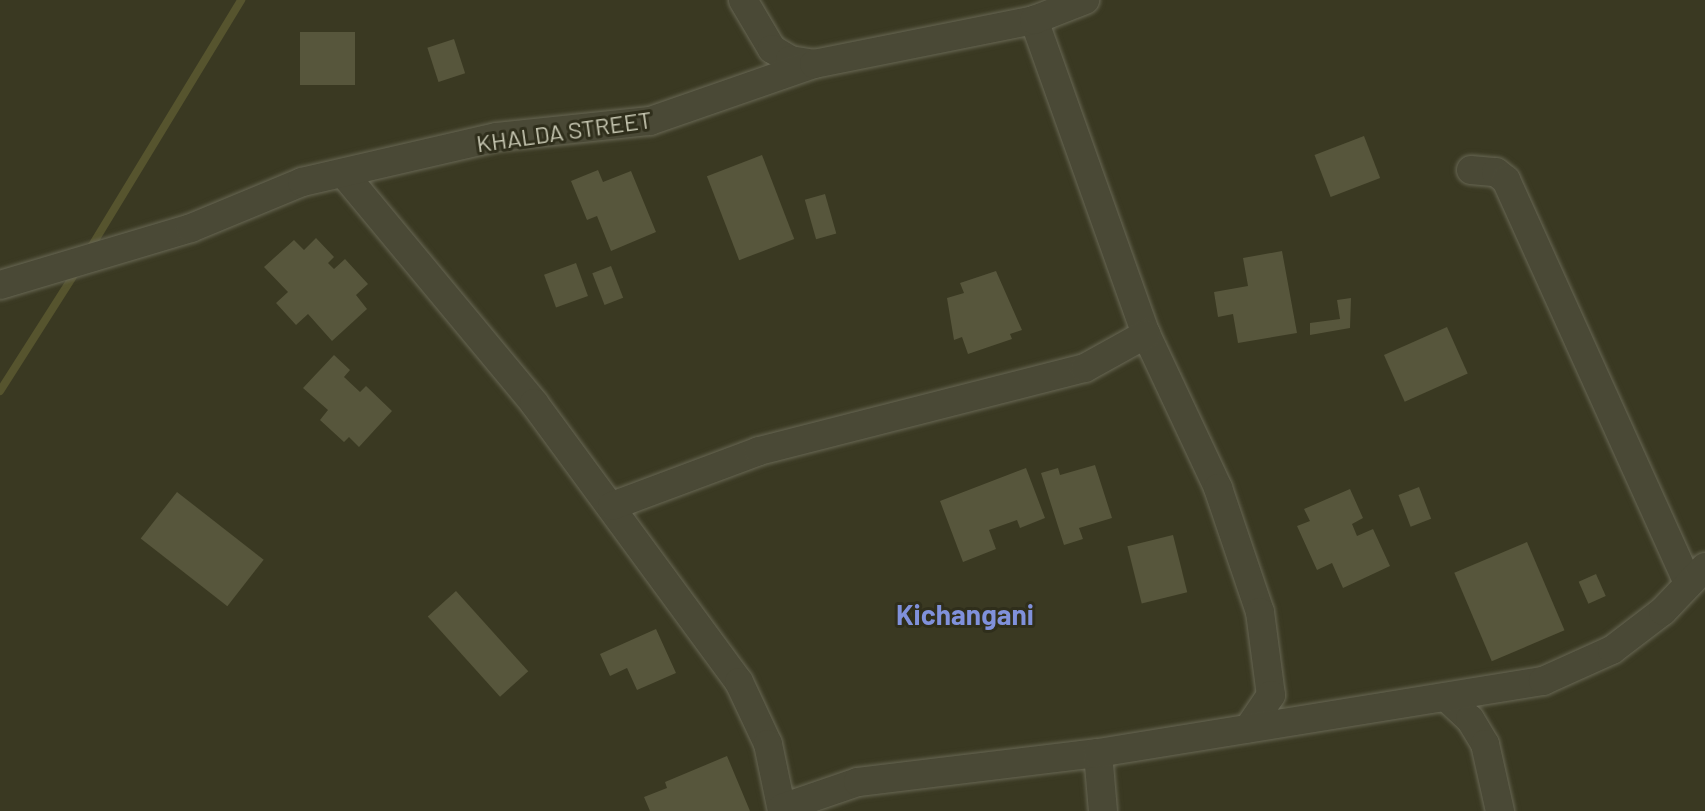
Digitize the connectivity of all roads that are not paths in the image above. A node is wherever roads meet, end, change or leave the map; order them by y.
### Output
1 (743, 0) edge
2 (1085, 0) edge
3 (1034, 20) junction
4 (814, 64) junction
5 (1471, 170) dead end
6 (344, 174) junction
7 (0, 285) edge
8 (1146, 334) junction
9 (612, 506) junction
10 (1696, 574) edge
11 (1446, 697) junction
12 (1249, 728) junction
13 (1098, 753) junction
14 (782, 809) edge
15 (1103, 811) edge
16 (1500, 811) edge

1 - 4 street
2 - 3 street, KHALDA STREET
3 - 4 street, KHALDA STREET
3 - 8 street
4 - 6 street, KHALDA STREET
5 - 10 street
6 - 7 street, KHALDA STREET
6 - 9 street
8 - 9 street
8 - 12 street
9 - 14 street
10 - 11 street
11 - 12 street
11 - 16 street
12 - 13 street
13 - 14 street
13 - 15 street

